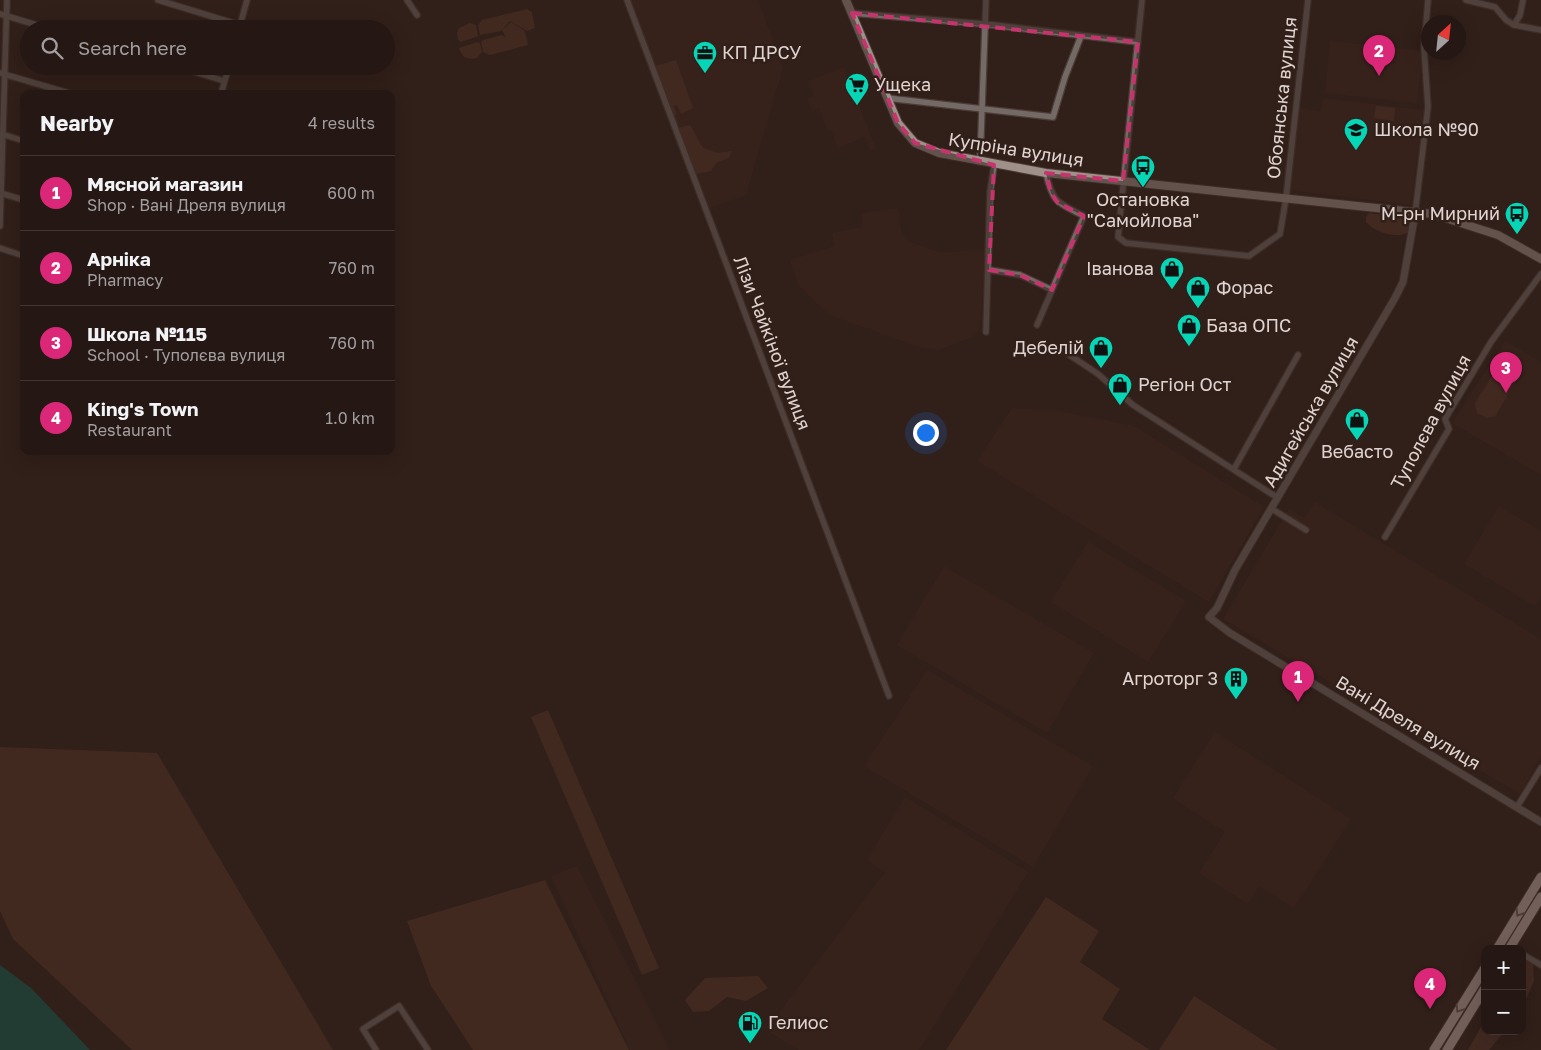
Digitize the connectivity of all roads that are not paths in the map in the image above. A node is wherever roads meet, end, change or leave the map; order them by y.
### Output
1 (7, 0) edge
2 (158, 0) edge
3 (247, 0) edge
4 (407, 0) edge
5 (627, 0) edge
6 (846, 0) edge
7 (986, 0) edge
8 (1142, 0) edge
9 (1308, 0) edge
10 (1428, 0) edge
11 (1466, 0) edge
12 (1523, 0) edge
13 (852, 13) junction
14 (0, 14) edge
15 (417, 15) dead end
16 (7, 16) junction
17 (20, 20) edge
18 (219, 20) edge
19 (242, 20) edge
20 (985, 24) junction
21 (1514, 25) junction
22 (1541, 30) edge
23 (1081, 36) junction
24 (1138, 42) junction
25 (2, 74) edge
26 (205, 75) edge
27 (226, 75) edge
28 (224, 81) junction
29 (58, 90) edge
30 (222, 90) edge
31 (887, 98) junction
32 (982, 109) junction
33 (2, 134) edge
34 (20, 140) edge
35 (980, 162) junction
36 (994, 164) junction
37 (1046, 173) junction
38 (1123, 181) junction
39 (1, 193) edge
40 (1286, 198) junction
41 (20, 199) edge
42 (1415, 214) junction
43 (0, 226) edge
44 (0, 248) edge
45 (20, 255) edge
46 (1541, 259) edge
47 (989, 270) junction
48 (1541, 274) edge
49 (1052, 290) junction
50 (1037, 325) dead end
51 (986, 332) dead end
52 (1059, 348) dead end
53 (1298, 355) dead end
54 (1234, 469) junction
55 (1278, 498) junction
56 (1272, 509) junction
57 (1306, 530) dead end
58 (1385, 537) dead end
59 (1209, 617) joint
60 (889, 696) dead end
61 (1541, 768) edge
62 (1517, 807) junction
63 (1541, 822) edge
64 (1541, 877) edge
65 (1541, 897) edge
66 (1498, 945) edge
67 (1513, 945) edge
68 (1526, 956) edge
69 (1541, 965) edge
70 (1481, 974) edge
71 (1484, 990) edge
72 (376, 1050) edge
73 (428, 1050) edge
74 (1434, 1050) edge
75 (1447, 1050) edge

1 - 16 street
2 - 18 street
3 - 19 street
4 - 15 street
5 - 60 street, Лізи Чайкіної вулиця
6 - 13 main road, Купріна вулиця
7 - 20 street
8 - 24 street
9 - 40 street, Обоянська вулиця
10 - 42 street
11 - 21 street
12 - 21 street
13 - 20 street
13 - 31 main road, Купріна вулиця
14 - 16 street
16 - 17 street
16 - 25 street
20 - 23 street
20 - 32 street
21 - 22 street
23 - 24 street
23 - 32 street
24 - 38 street
25 - 29 street
25 - 33 street
26 - 28 street
27 - 28 street
28 - 30 street
31 - 32 street
31 - 35 main road, Купріна вулиця
32 - 35 street
33 - 34 street
33 - 39 street
35 - 36 main road, Купріна вулиця
36 - 37 main road, Купріна вулиця
36 - 47 street
37 - 38 main road, Купріна вулиця
37 - 49 street
38 - 40 main road, Купріна вулиця
38 - 40 street
39 - 41 street
39 - 43 street
40 - 42 main road, Купріна вулиця
42 - 46 main road, Купріна вулиця
42 - 55 street, Адигейська вулиця
44 - 45 street
47 - 49 street
47 - 51 street
48 - 58 street, Туполєва вулиця
49 - 50 street
52 - 54 street
53 - 54 street
54 - 55 street
55 - 56 street, Адигейська вулиця
56 - 57 street
56 - 59 street, Адигейська вулиця
59 - 62 street, Вані Дреля вулиця
61 - 62 street
62 - 63 street, Вані Дреля вулиця
64 -> 66 main road
65 - 67 main road
68 - 69 street
70 -> 74 main road
71 - 75 main road
72 - 73 street

